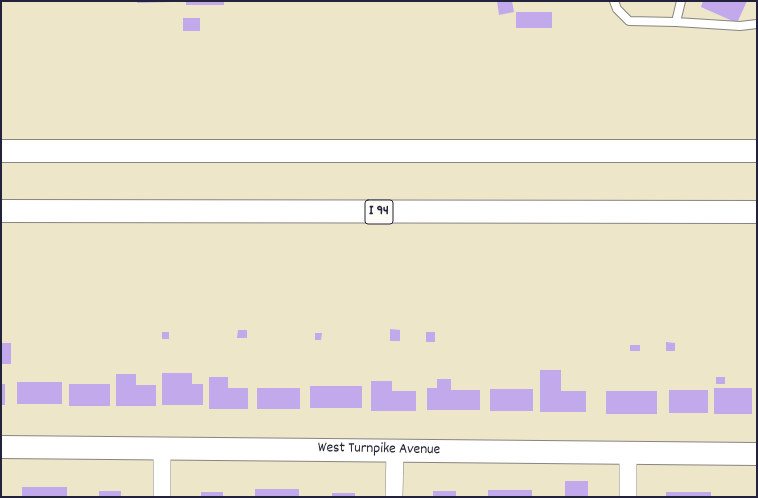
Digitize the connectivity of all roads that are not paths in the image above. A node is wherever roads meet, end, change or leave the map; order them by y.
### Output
1 (614, 1) edge
2 (681, 1) edge
3 (676, 22) junction
4 (757, 24) edge
5 (1, 151) edge
6 (757, 151) edge
7 (1, 211) edge
8 (757, 212) edge
9 (1, 447) edge
10 (162, 448) junction
11 (395, 451) junction
12 (628, 453) junction
13 (757, 454) edge
14 (162, 497) edge
15 (394, 497) edge
16 (628, 497) edge

1 - 3 lane
2 - 3 lane
3 - 4 lane
5 - 6 main road
7 - 8 main road, I 94
9 - 10 main road, West Turnpike Avenue
10 - 11 main road, West Turnpike Avenue
10 - 14 street
11 - 12 main road, West Turnpike Avenue
11 - 15 street
12 - 13 main road, West Turnpike Avenue
12 - 16 street

